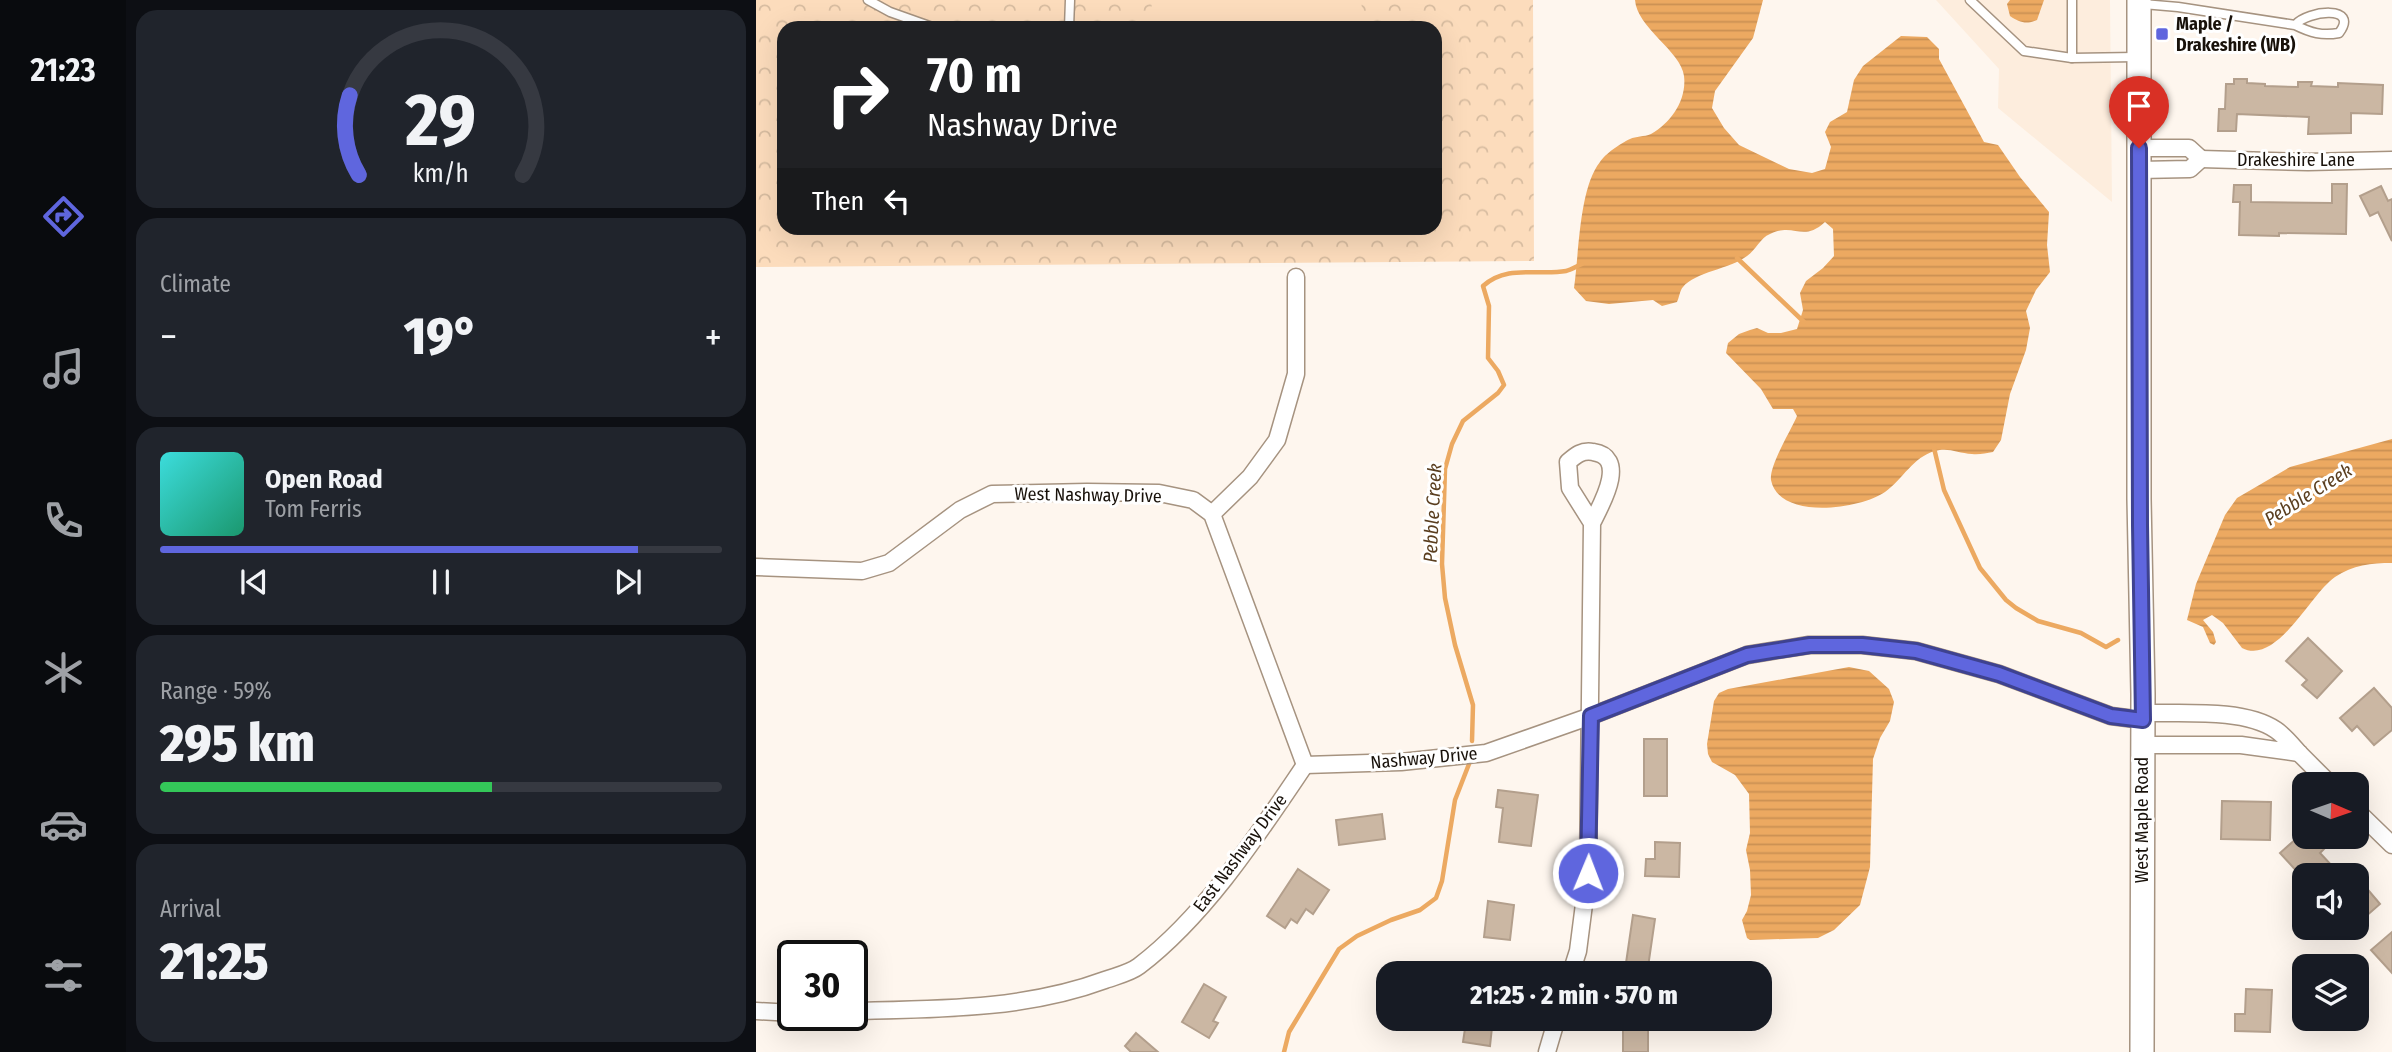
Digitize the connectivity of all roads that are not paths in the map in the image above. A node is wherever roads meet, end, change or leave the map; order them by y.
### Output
1 (868, 0) edge
2 (1070, 0) edge
3 (1970, 0) edge
4 (2072, 0) edge
5 (2139, 2) edge
6 (915, 21) edge
7 (1069, 21) edge
8 (2295, 25) junction
9 (2139, 57) junction
10 (2073, 58) junction
11 (2139, 159) junction
12 (2392, 160) edge
13 (1296, 277) dead end
14 (1212, 514) junction
15 (1592, 523) dead end
16 (756, 567) edge
17 (1591, 716) junction
18 (2143, 717) junction
19 (2142, 744) junction
20 (2299, 753) junction
21 (1305, 765) junction
22 (2318, 772) edge
23 (2370, 823) edge
24 (2392, 845) edge
25 (1575, 961) edge
26 (868, 1010) edge
27 (756, 1011) edge
28 (777, 1012) edge
29 (1553, 1031) edge
30 (1547, 1052) edge
31 (2141, 1052) edge

1 - 6 lane
2 - 7 lane
3 - 10 lane
4 - 10 lane
5 - 8 lane
5 - 9 main road, West Maple Road
8 - 8 lane
9 - 10 lane
9 - 11 main road, West Maple Road
11 - 12 street, Drakeshire Lane
11 - 18 main road, West Maple Road
13 - 14 street
14 - 16 street, West Nashway Drive
14 - 21 street
15 - 17 street
17 - 18 street, Nashway Drive
17 - 21 street, Nashway Drive
17 - 25 street
18 - 19 main road, West Maple Road
18 - 20 street, Nashway Drive
19 - 20 street
19 - 31 main road, West Maple Road
20 - 22 street, Nashway Drive
21 - 26 street, East Nashway Drive
23 - 24 street
27 - 28 street
29 - 30 street

